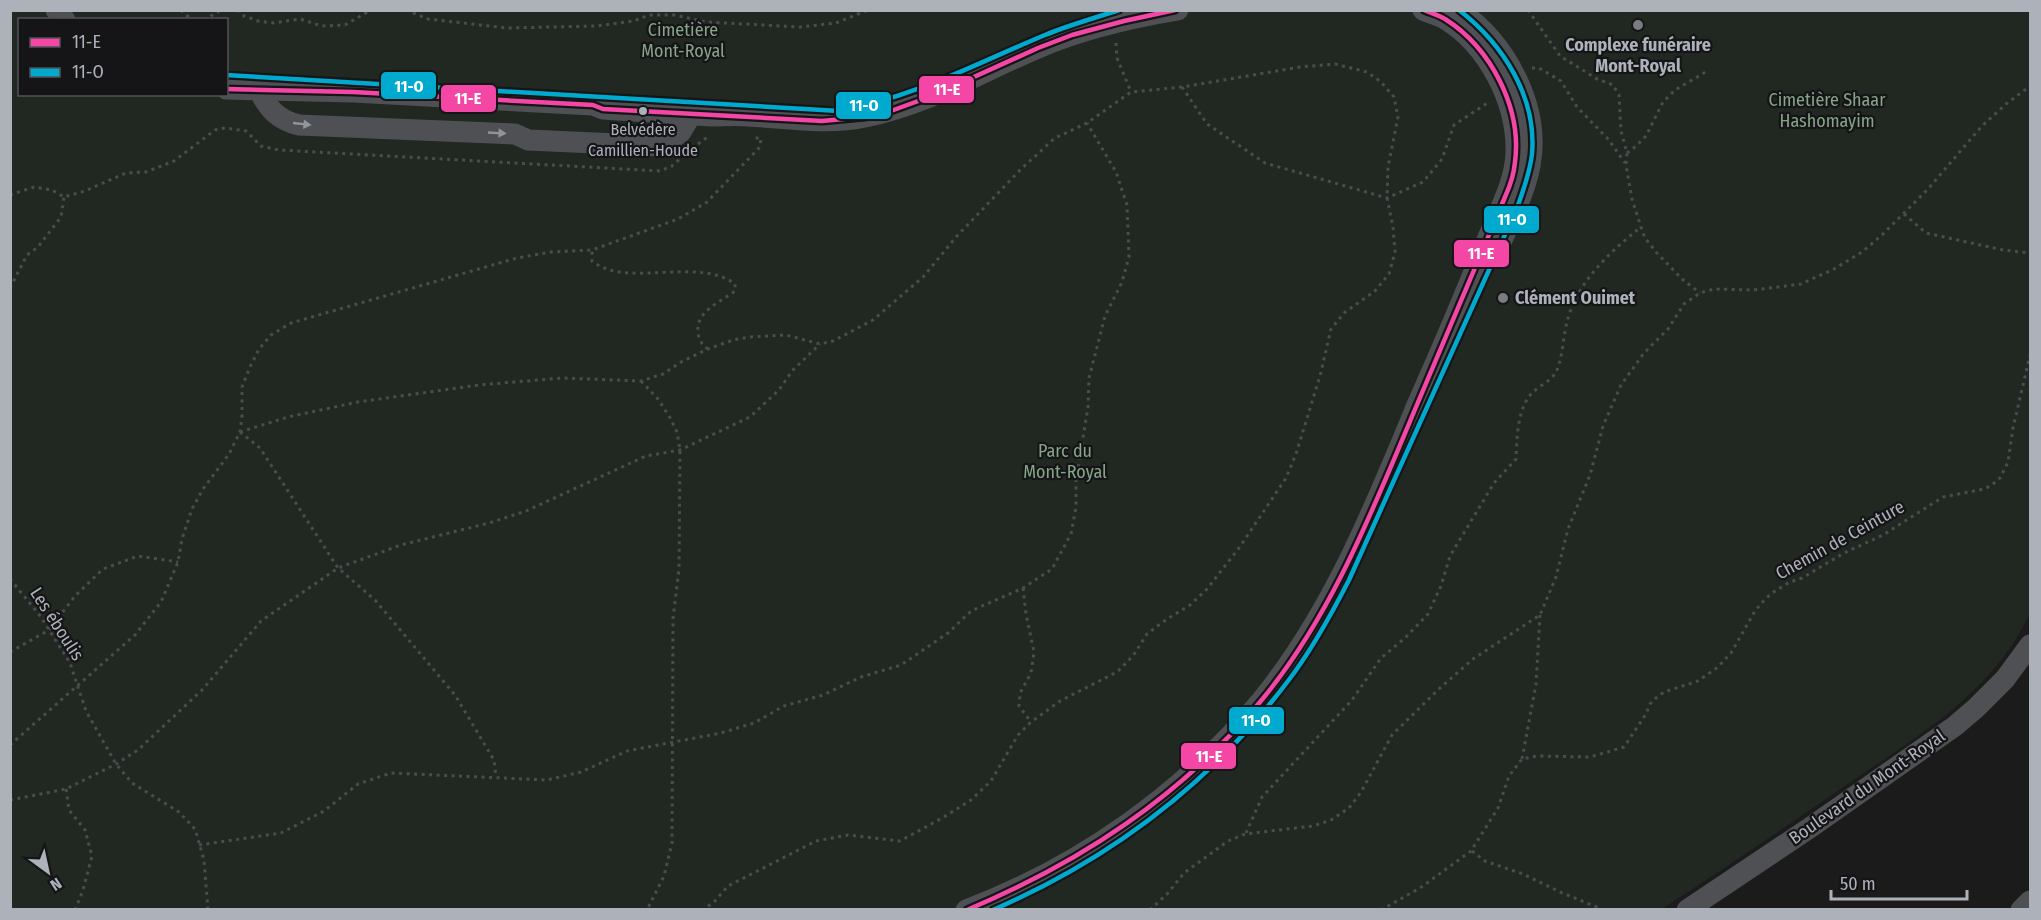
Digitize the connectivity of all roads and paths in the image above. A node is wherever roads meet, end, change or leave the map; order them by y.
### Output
1 (221, 10) edge
2 (237, 10) edge
3 (371, 10) edge
4 (406, 10) edge
5 (868, 10) edge
6 (1121, 10) edge
7 (1178, 10) edge
8 (1423, 10) edge
9 (1458, 10) edge
10 (1528, 10) edge
11 (207, 18) edge
12 (1116, 44) dead end
13 (1510, 66) junction
14 (1709, 70) dead end
15 (228, 75) edge
16 (2031, 86) edge
17 (1182, 87) junction
18 (228, 89) edge
19 (259, 90) junction
20 (1131, 92) junction
21 (1504, 92) junction
22 (691, 115) junction
23 (1087, 123) junction
24 (762, 138) dead end
25 (302, 151) dead end
26 (1627, 153) junction
27 (1626, 165) junction
28 (10, 195) edge
29 (64, 197) junction
30 (1387, 198) junction
31 (1904, 214) junction
32 (1641, 227) junction
33 (592, 250) junction
34 (2031, 253) edge
35 (10, 288) edge
36 (1700, 293) junction
37 (820, 344) junction
38 (708, 349) junction
39 (2031, 356) edge
40 (641, 381) junction
41 (240, 432) junction
42 (680, 450) junction
43 (178, 562) junction
44 (338, 568) junction
45 (10, 579) edge
46 (1023, 588) junction
47 (1540, 615) junction
48 (49, 630) junction
49 (2031, 645) edge
50 (10, 652) edge
51 (77, 685) junction
52 (1031, 722) junction
53 (673, 743) junction
54 (10, 745) edge
55 (1522, 759) junction
56 (116, 764) junction
57 (496, 777) junction
58 (66, 789) junction
59 (10, 800) edge
60 (1245, 834) junction
61 (199, 844) junction
62 (1471, 851) junction
63 (2031, 901) edge
64 (75, 909) edge
65 (208, 909) edge
66 (647, 909) edge
67 (703, 909) edge
68 (966, 909) edge
69 (992, 909) edge
70 (1150, 909) edge
71 (1382, 909) edge
72 (1604, 909) edge
73 (1687, 909) edge
74 (2021, 909) edge

1 - 11 path
2 - 3 path
4 - 5 path
6 - 15 street
7 - 22 street
8 - 21 street
9 - 13 street
10 - 26 path
12 - 20 path
13 - 27 path
13 - 69 street
14 - 26 path
16 - 31 path
17 - 20 path
17 - 30 path
17 - 30 path
18 - 19 street
19 - 22 street
19 -> 22 street
20 - 23 path
21 - 30 path
21 - 68 street
23 - 37 path
23 - 46 path
24 - 33 path
25 - 29 path
26 - 27 path
27 - 32 path
28 - 29 path
29 - 35 path
30 - 52 path
31 - 34 path
31 - 36 path
32 - 36 path
32 - 60 path
33 - 38 path
33 - 41 path
36 - 47 path
37 - 38 path
37 - 42 path
38 - 40 path
39 - 55 path, Chemin de Ceinture
40 - 41 path
40 - 42 path
41 - 43 path
41 - 44 path
42 - 44 path
42 - 53 path
43 - 48 path
43 - 51 path
44 - 56 path
44 - 57 path
45 - 48 path, Les éboulis
46 - 52 path
46 - 53 path
47 - 55 path
47 - 60 path
48 - 50 path
48 - 51 path, Les éboulis
49 - 73 street, Boulevard du Mont-Royal
51 - 54 path
51 - 56 path, Les éboulis
52 - 67 path
53 - 57 path
53 - 66 path
55 - 62 path
56 - 58 path
56 - 61 path, Les éboulis
57 - 61 path
58 - 59 path
58 - 64 path
60 - 70 path
61 - 65 path, Les éboulis
62 - 71 path
62 - 72 path
63 - 74 street

